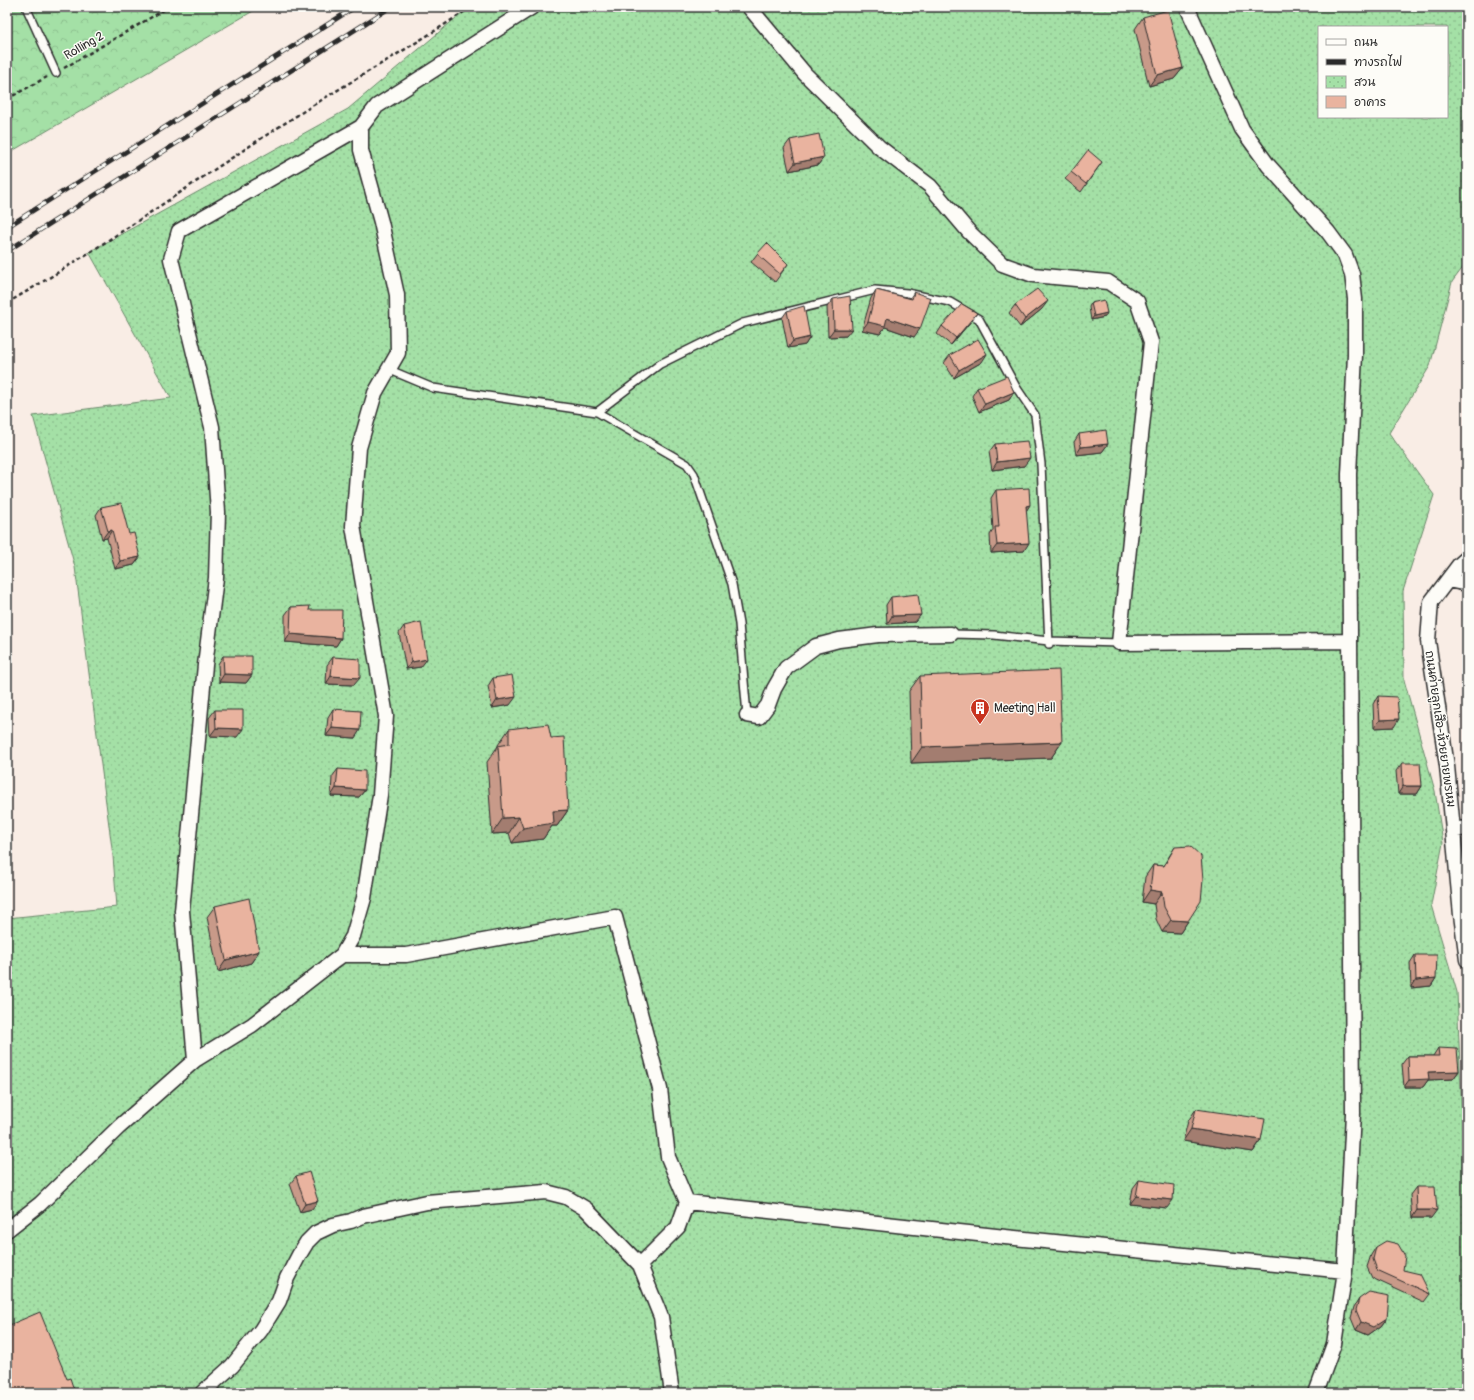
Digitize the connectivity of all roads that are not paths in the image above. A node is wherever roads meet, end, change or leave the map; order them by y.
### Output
1 (26, 7) edge
2 (532, 7) edge
3 (749, 7) edge
4 (1187, 7) edge
5 (56, 73) road end
6 (361, 127) junction
7 (390, 370) junction
8 (597, 412) junction
9 (1467, 558) edge
10 (1448, 580) junction
11 (1467, 584) edge
12 (951, 634) joint
13 (1350, 641) junction
14 (1049, 642) junction
15 (1119, 643) junction
16 (747, 715) joint
17 (1467, 828) edge
18 (1453, 830) junction
19 (1464, 914) edge
20 (342, 955) junction
21 (1467, 960) edge
22 (195, 1060) junction
23 (686, 1202) junction
24 (7, 1230) edge
25 (640, 1265) junction
26 (1345, 1271) junction
27 (202, 1393) edge
28 (672, 1393) edge
29 (1316, 1393) edge

1 - 5 lane
2 - 6 street
3 - 15 street
4 - 13 street
6 - 7 street
6 - 22 street
7 - 8 lane
7 - 20 street
8 - 14 lane
8 - 16 lane
9 - 10 street, ถนนค่ายลูกเสึอ-ห้วยยายพรหม
10 - 11 street
10 - 18 street, ถนนค่ายลูกเสึอ-ห้วยยายพรหม
12 - 14 lane
12 - 16 street
13 - 15 street
13 - 26 street
14 - 15 lane
17 - 18 street
18 - 19 street, ถนนค่ายลูกเสึอ-ห้วยยายพรหม
19 - 21 street, ถนนค่ายลูกเสึอ-ห้วยยายพรหม
20 - 22 street
20 - 23 street
22 - 24 street
23 - 25 street
23 - 26 street
25 - 27 street
25 - 28 street
26 - 29 street

